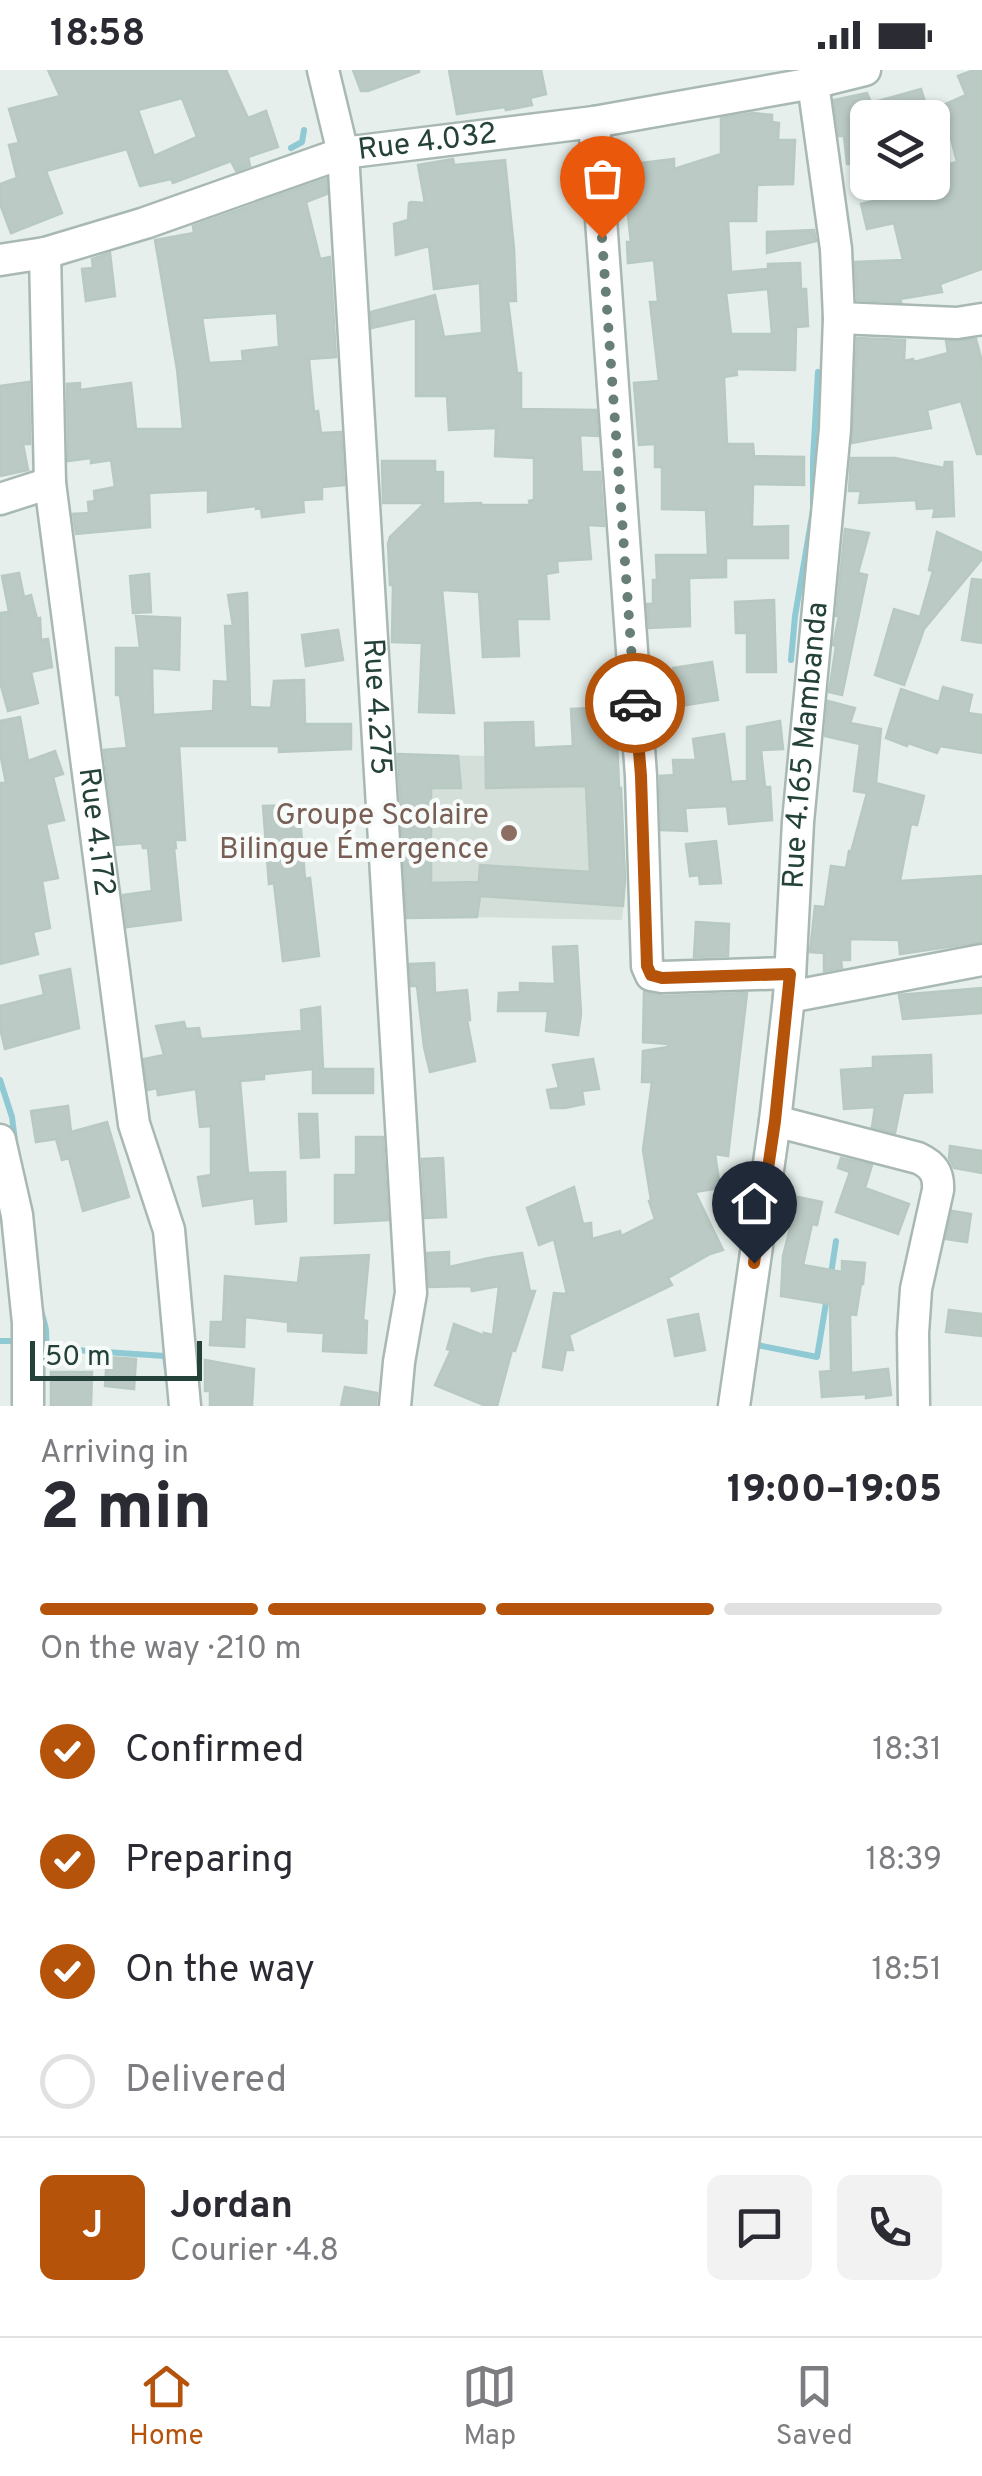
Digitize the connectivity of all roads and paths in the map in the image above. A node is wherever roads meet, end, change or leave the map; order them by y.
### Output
1 (323, 70) edge
2 (865, 70) edge
3 (812, 83) junction
4 (594, 122) junction
5 (343, 153) junction
6 (45, 253) junction
7 (0, 260) edge
8 (839, 318) junction
9 (982, 319) edge
10 (50, 483) junction
11 (0, 498) edge
12 (982, 960) edge
13 (790, 985) junction
14 (775, 1121) junction
15 (0, 1140) edge
16 (28, 1406) edge
17 (186, 1406) edge
18 (395, 1406) edge
19 (734, 1406) edge
20 (914, 1406) edge

1 - 5 street, Rue 4.275
2 - 3 street, Rue 4.032
3 - 4 street, Rue 4.032
3 - 8 street, Rue 4.165 Mambanda
4 - 5 street, Rue 4.032
4 - 13 street
5 - 6 street, Rue 4.032
5 - 18 street, Rue 4.275
6 - 7 street, Rue 4.032
6 - 10 street, Rue 4.172
8 - 9 street
8 - 13 street, Rue 4.165 Mambanda
10 - 11 street
10 - 17 street, Rue 4.172
12 - 13 street
13 - 14 street, Rue 4.165 Mambanda
14 - 19 street, Rue 4.165 Mambanda
14 - 20 street
15 - 16 street

